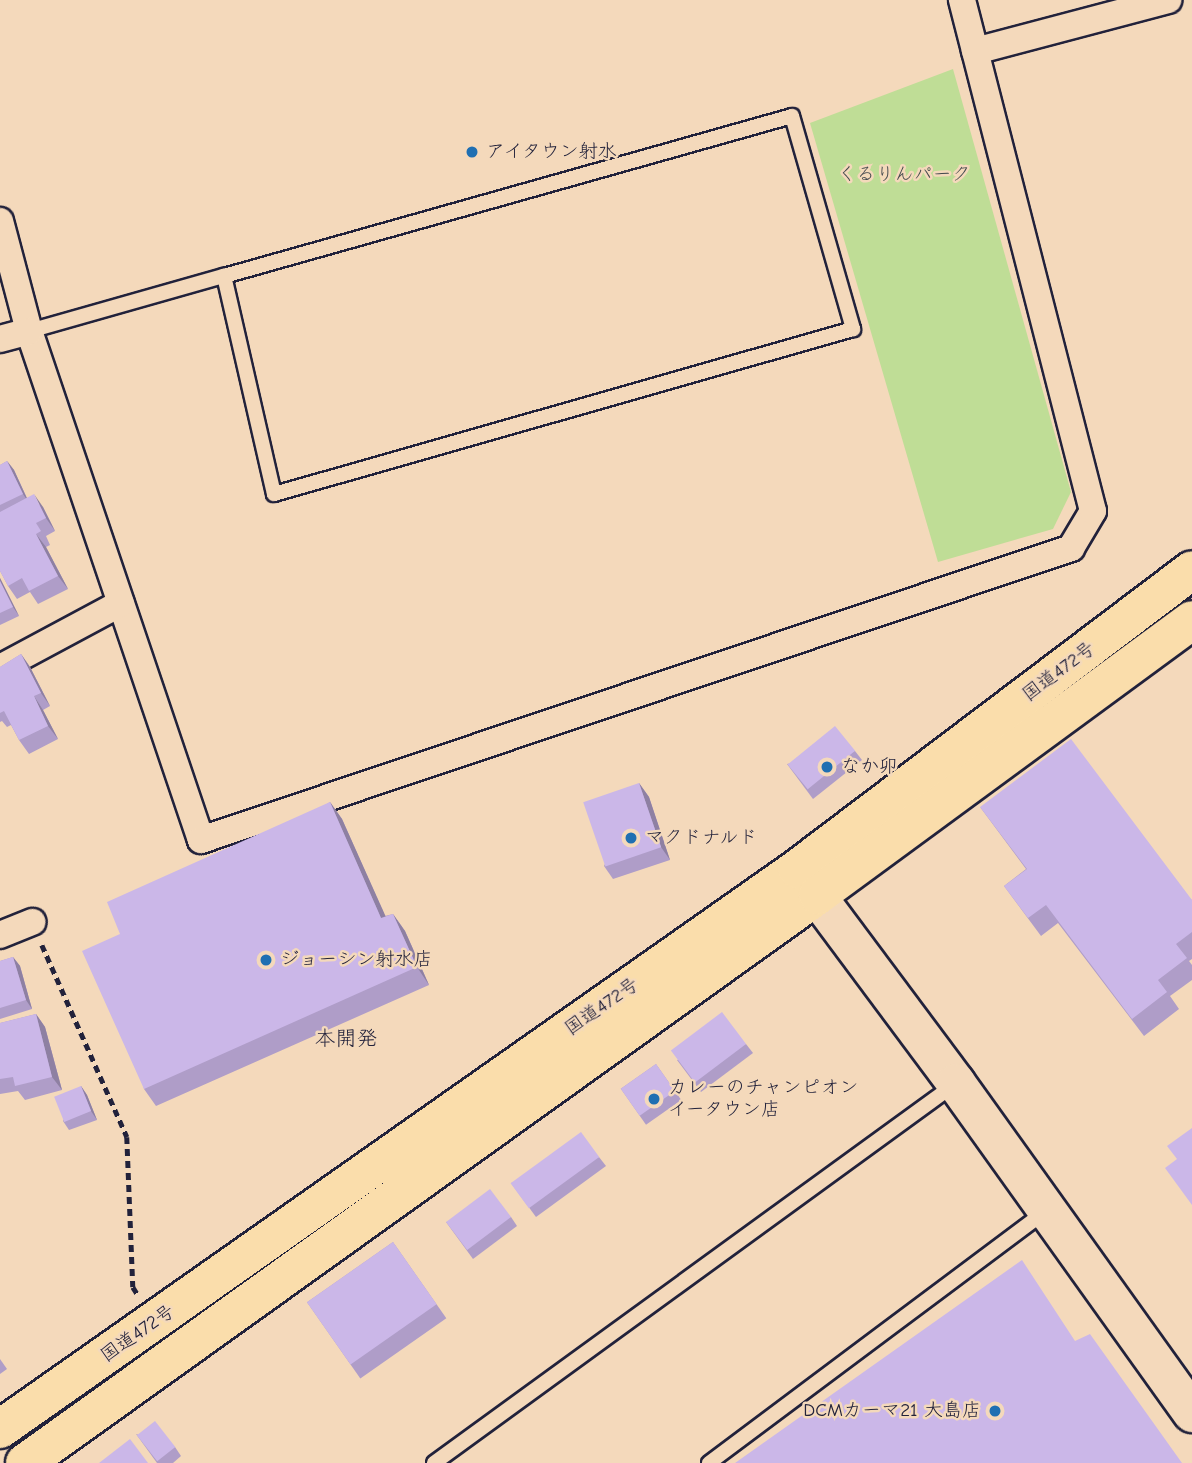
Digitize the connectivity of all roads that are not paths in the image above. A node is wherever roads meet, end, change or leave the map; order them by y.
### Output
1 (962, 0) edge
2 (1168, 0) edge
3 (975, 51) junction
4 (0, 221) edge
5 (224, 276) junction
6 (29, 331) junction
7 (0, 339) edge
8 (1192, 570) edge
9 (121, 603) junction
10 (1192, 620) edge
11 (0, 668) edge
12 (808, 882) junction
13 (32, 922) road end
14 (0, 935) edge
15 (956, 1083) junction
16 (1047, 1210) junction
17 (1192, 1412) edge
18 (0, 1429) edge
19 (25, 1463) edge
20 (434, 1463) edge
21 (709, 1463) edge

1 - 3 street
2 - 3 street
3 - 9 street
4 - 6 street
5 - 5 lane
5 - 6 lane
6 - 7 street
6 - 9 street
8 - 12 highway, 国道472号
9 - 11 street
10 - 12 highway, 国道472号
12 - 15 street
12 - 18 highway, 国道472号
12 - 19 highway, 国道472号
13 - 14 street
15 - 16 street
15 - 20 lane
16 - 17 street
16 - 21 lane

